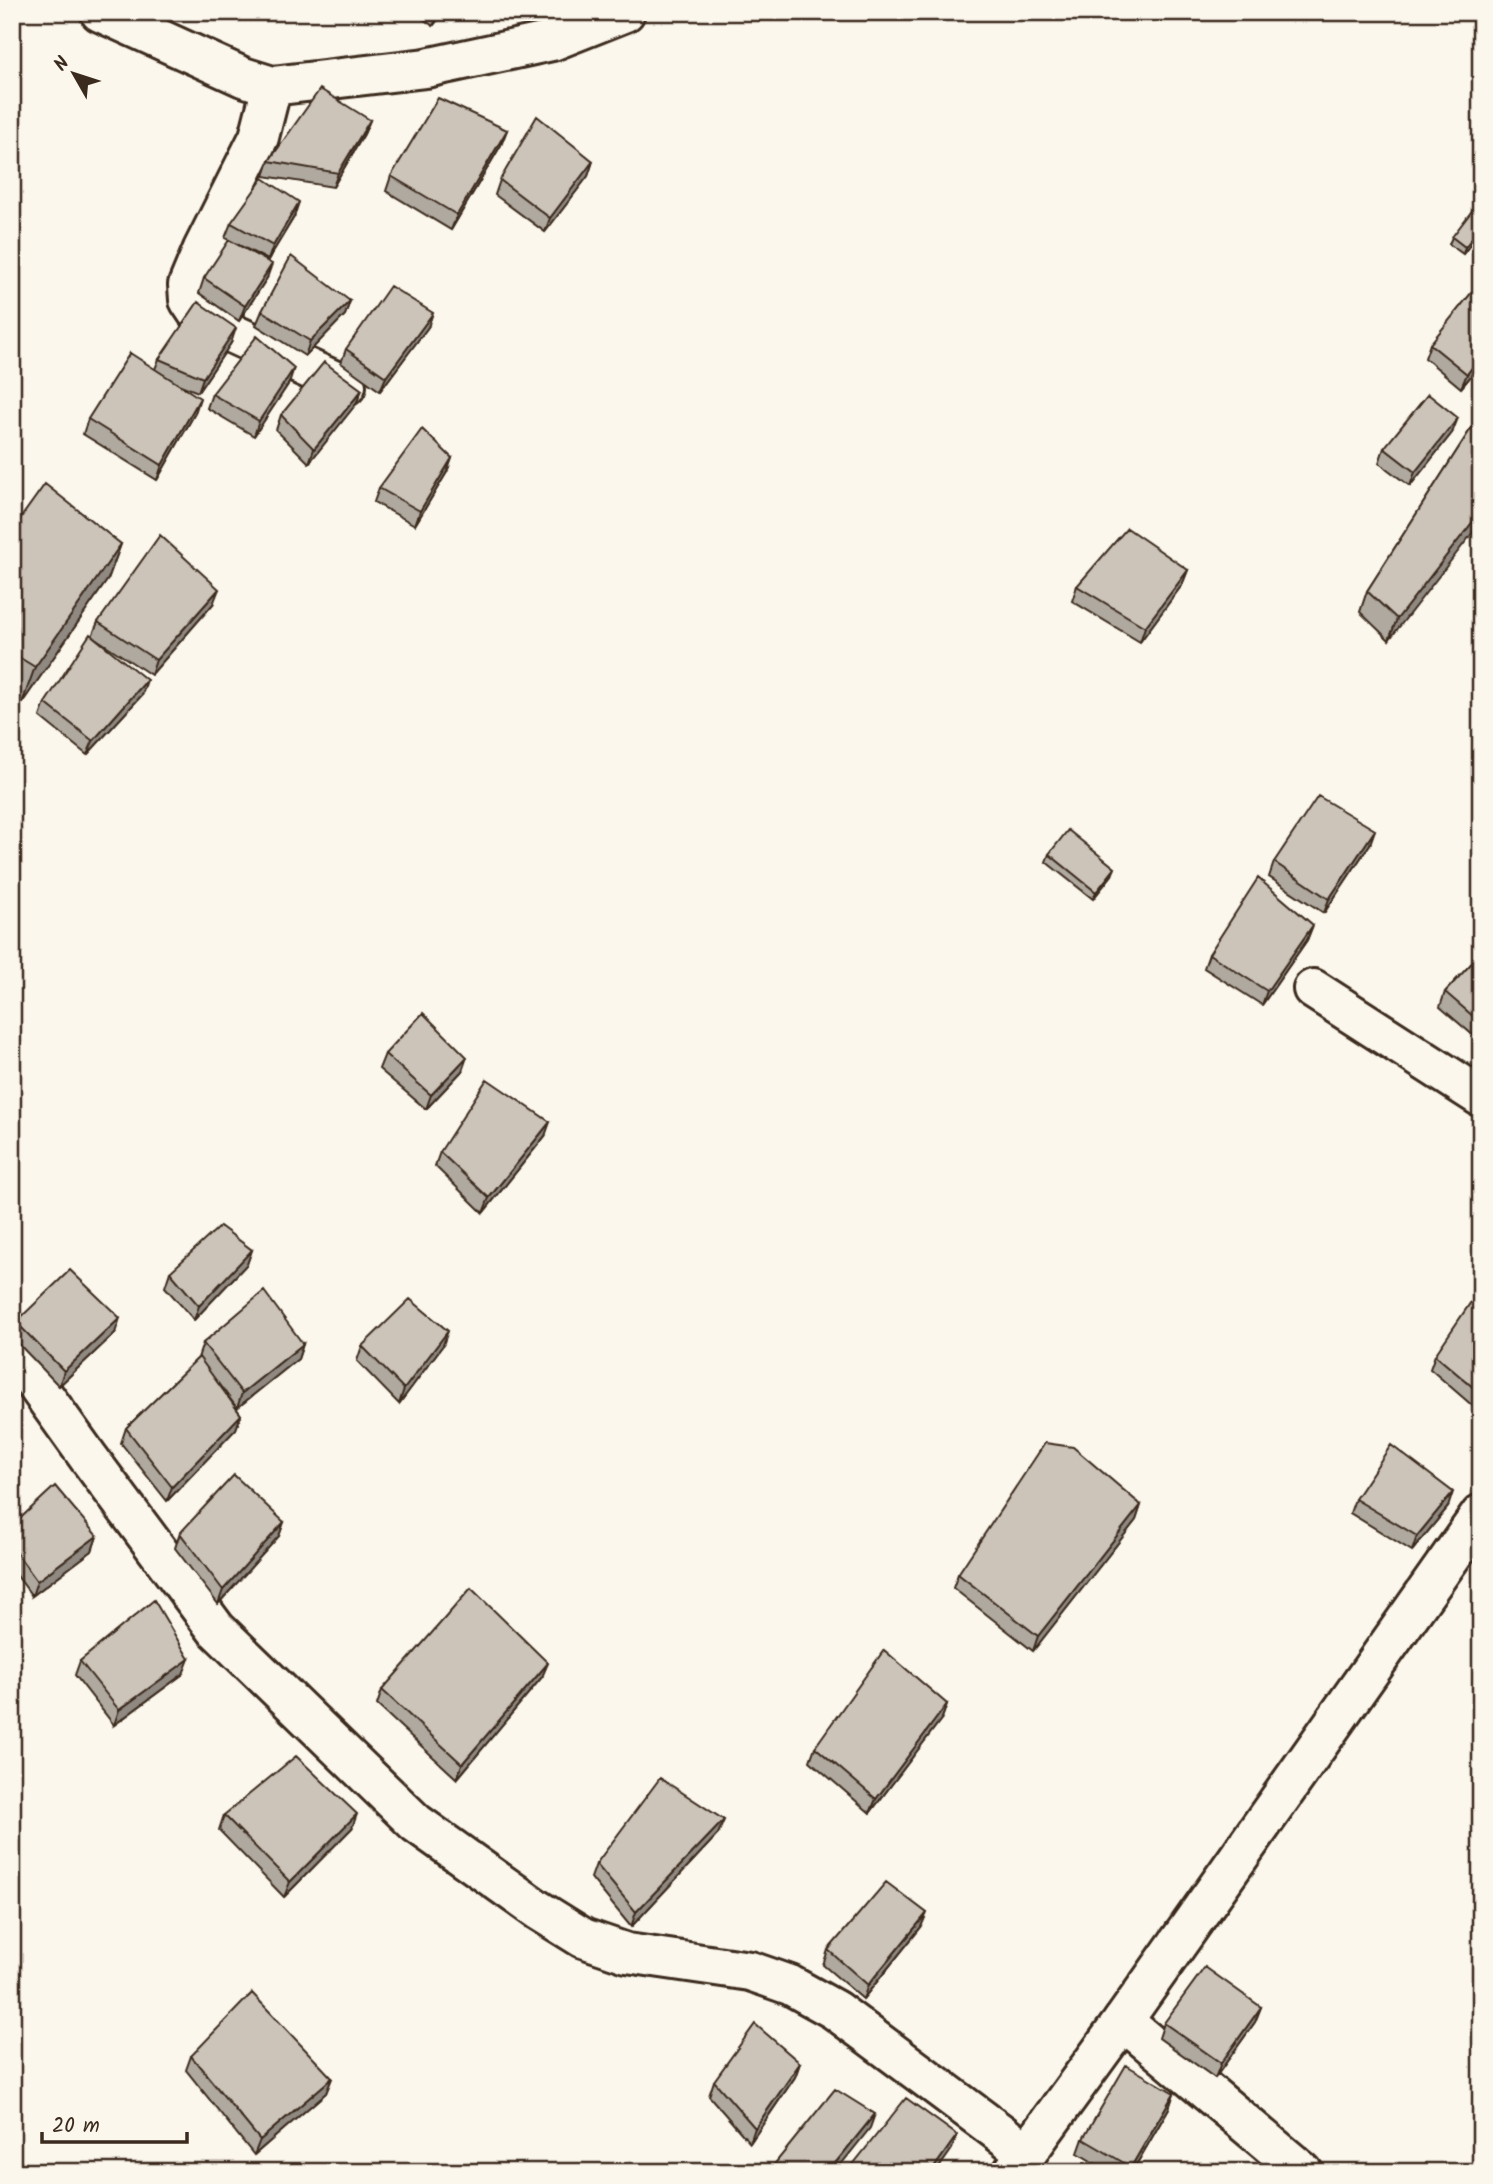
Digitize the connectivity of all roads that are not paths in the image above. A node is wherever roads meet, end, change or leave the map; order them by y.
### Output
1 (100, 12) edge
2 (625, 12) edge
3 (272, 86) junction
4 (346, 386) edge
5 (1313, 989) dead end
6 (1481, 1097) edge
7 (12, 1351) edge
8 (1481, 1514) edge
9 (1123, 2021) junction
10 (1020, 2162) edge
11 (1303, 2172) edge

1 - 3 street
2 - 3 street
3 - 4 street
5 - 6 street
7 - 10 street
8 - 9 street
9 - 10 street
9 - 11 street

